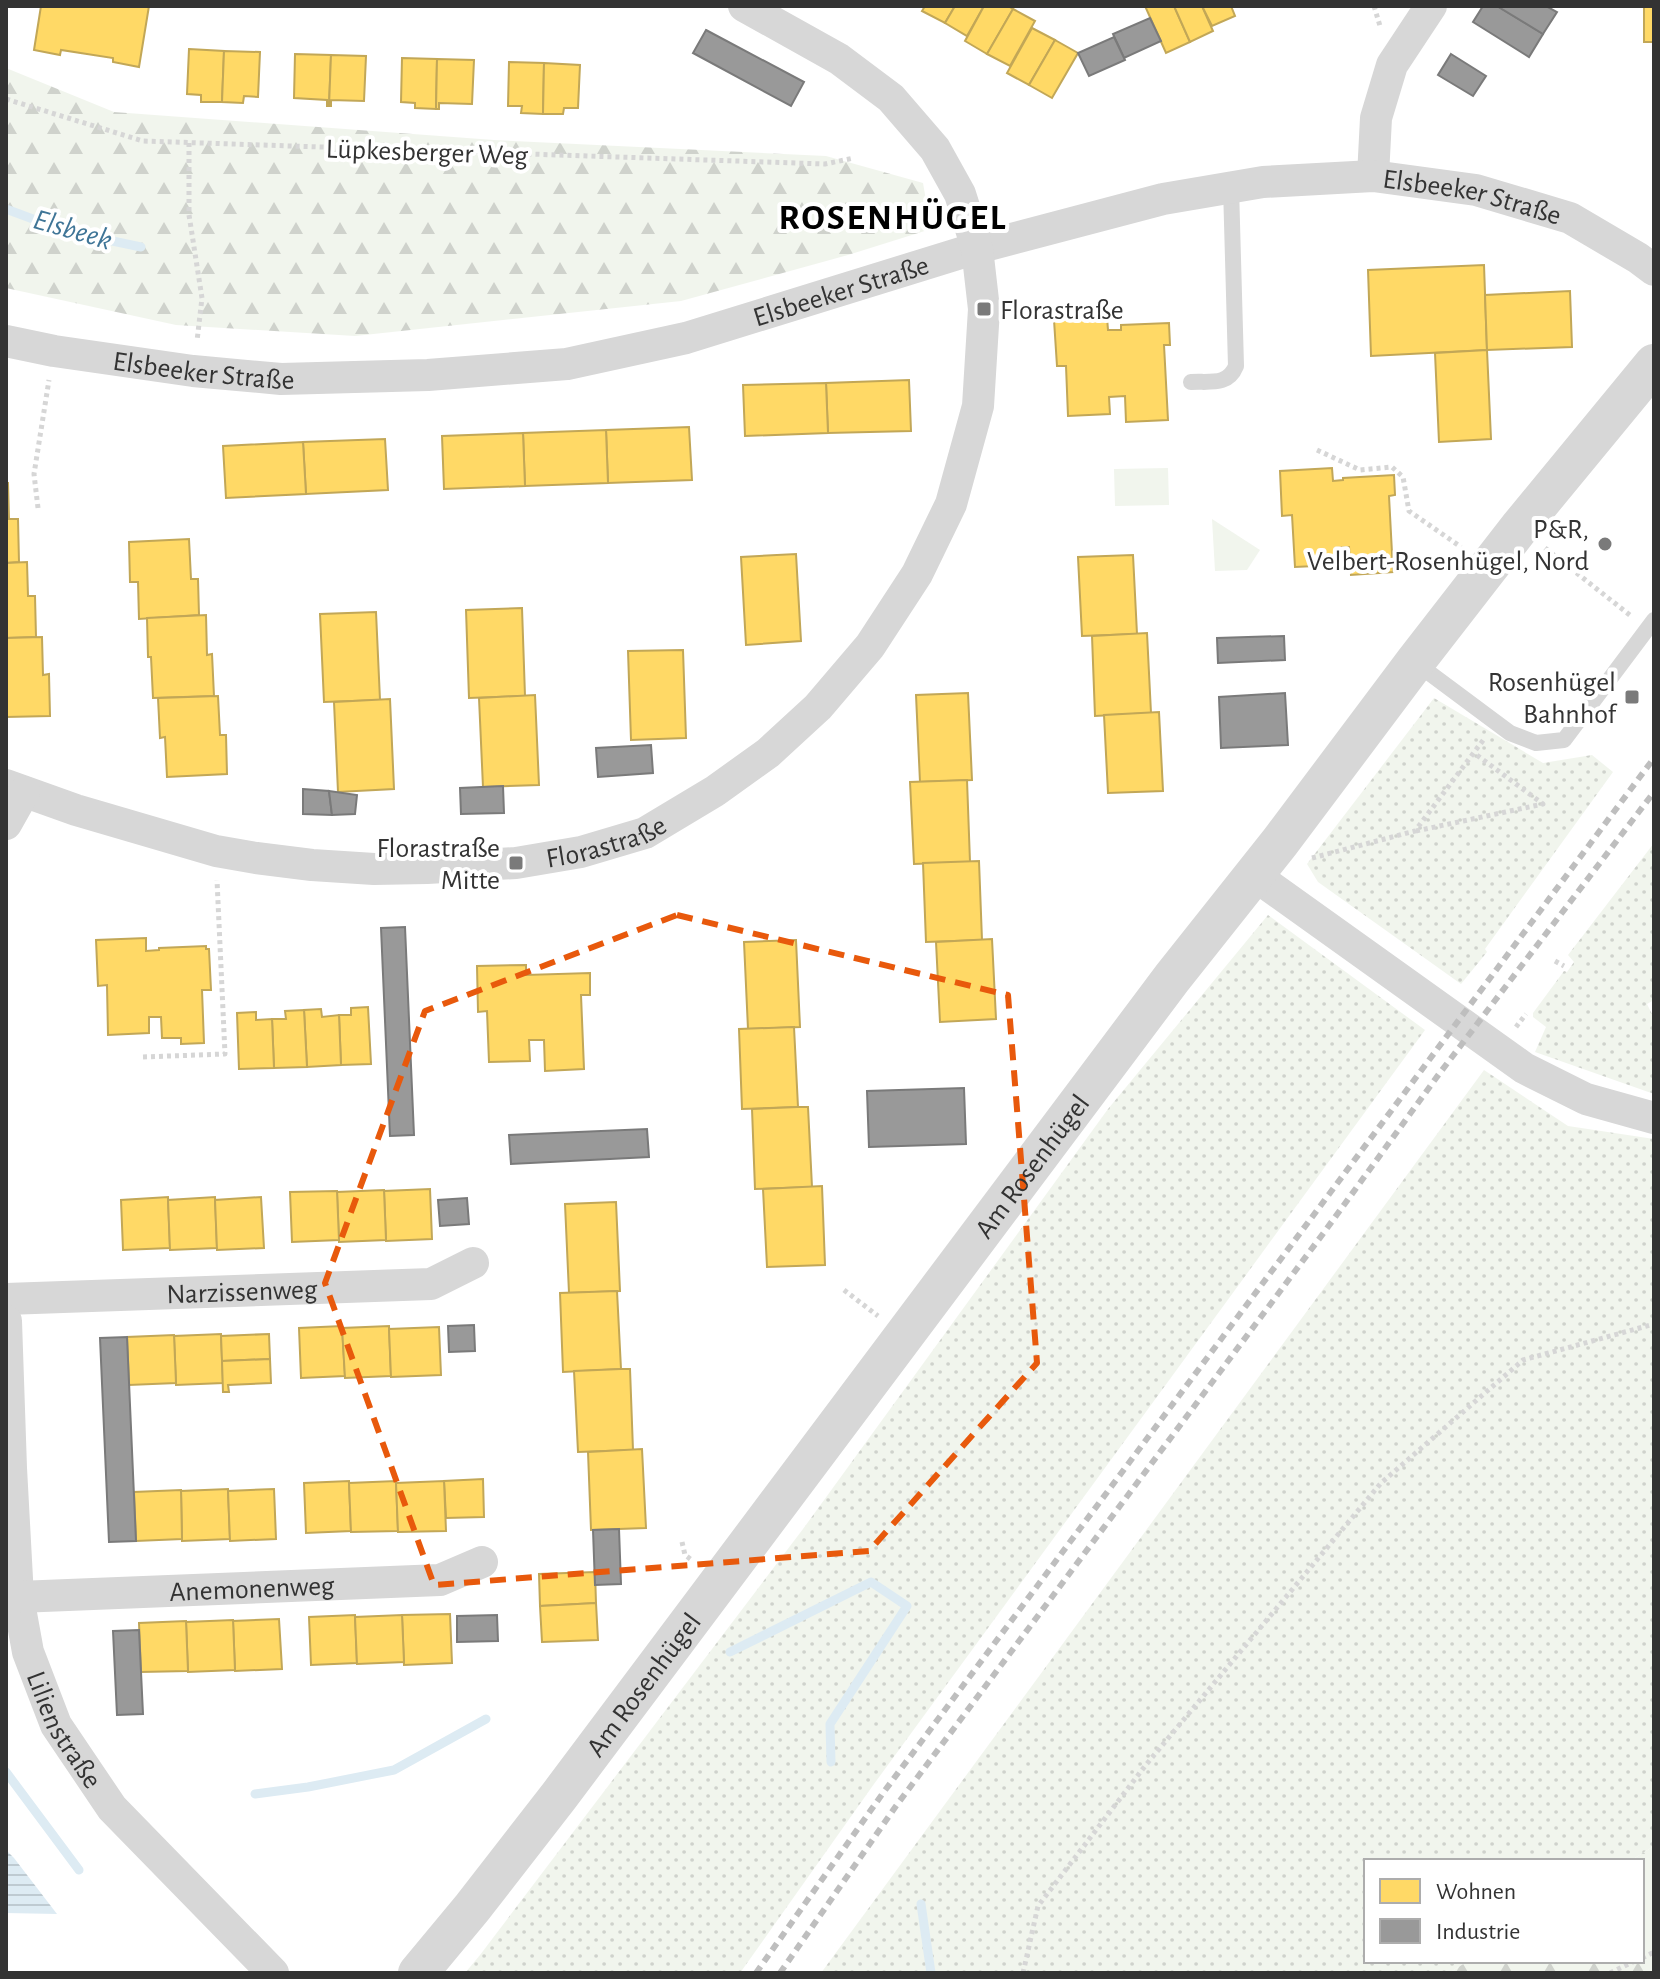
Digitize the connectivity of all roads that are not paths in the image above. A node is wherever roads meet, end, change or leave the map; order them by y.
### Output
1 (1431, 6) edge
2 (755, 9) edge
3 (1373, 176) junction
4 (1231, 187) junction
5 (977, 248) junction
6 (1654, 270) edge
7 (6, 341) edge
8 (1654, 364) edge
9 (1191, 382) dead end
10 (1650, 624) edge
11 (1415, 662) junction
12 (15, 788) edge
13 (6, 824) edge
14 (1254, 875) junction
15 (1654, 1118) edge
16 (473, 1263) dead end
17 (6, 1299) edge
18 (6, 1321) edge
19 (482, 1562) dead end
20 (18, 1597) junction
21 (273, 1973) edge
22 (418, 1973) edge

1 - 3 street
2 - 5 street, Florastraße
3 - 4 street, Elsbeeker Straße
3 - 6 street, Elsbeeker Straße
4 - 5 street, Elsbeeker Straße
4 - 9 lane
5 - 7 street, Elsbeeker Straße
5 - 12 street, Florastraße
8 - 11 street, Am Rosenhügel
10 - 11 lane
11 - 14 street, Am Rosenhügel
12 - 13 street
14 - 15 street
14 - 22 street, Am Rosenhügel
16 - 17 street, Narzissenweg
18 - 20 street, Lilienstraße
19 - 20 street, Anemonenweg
20 - 21 street, Lilienstraße

